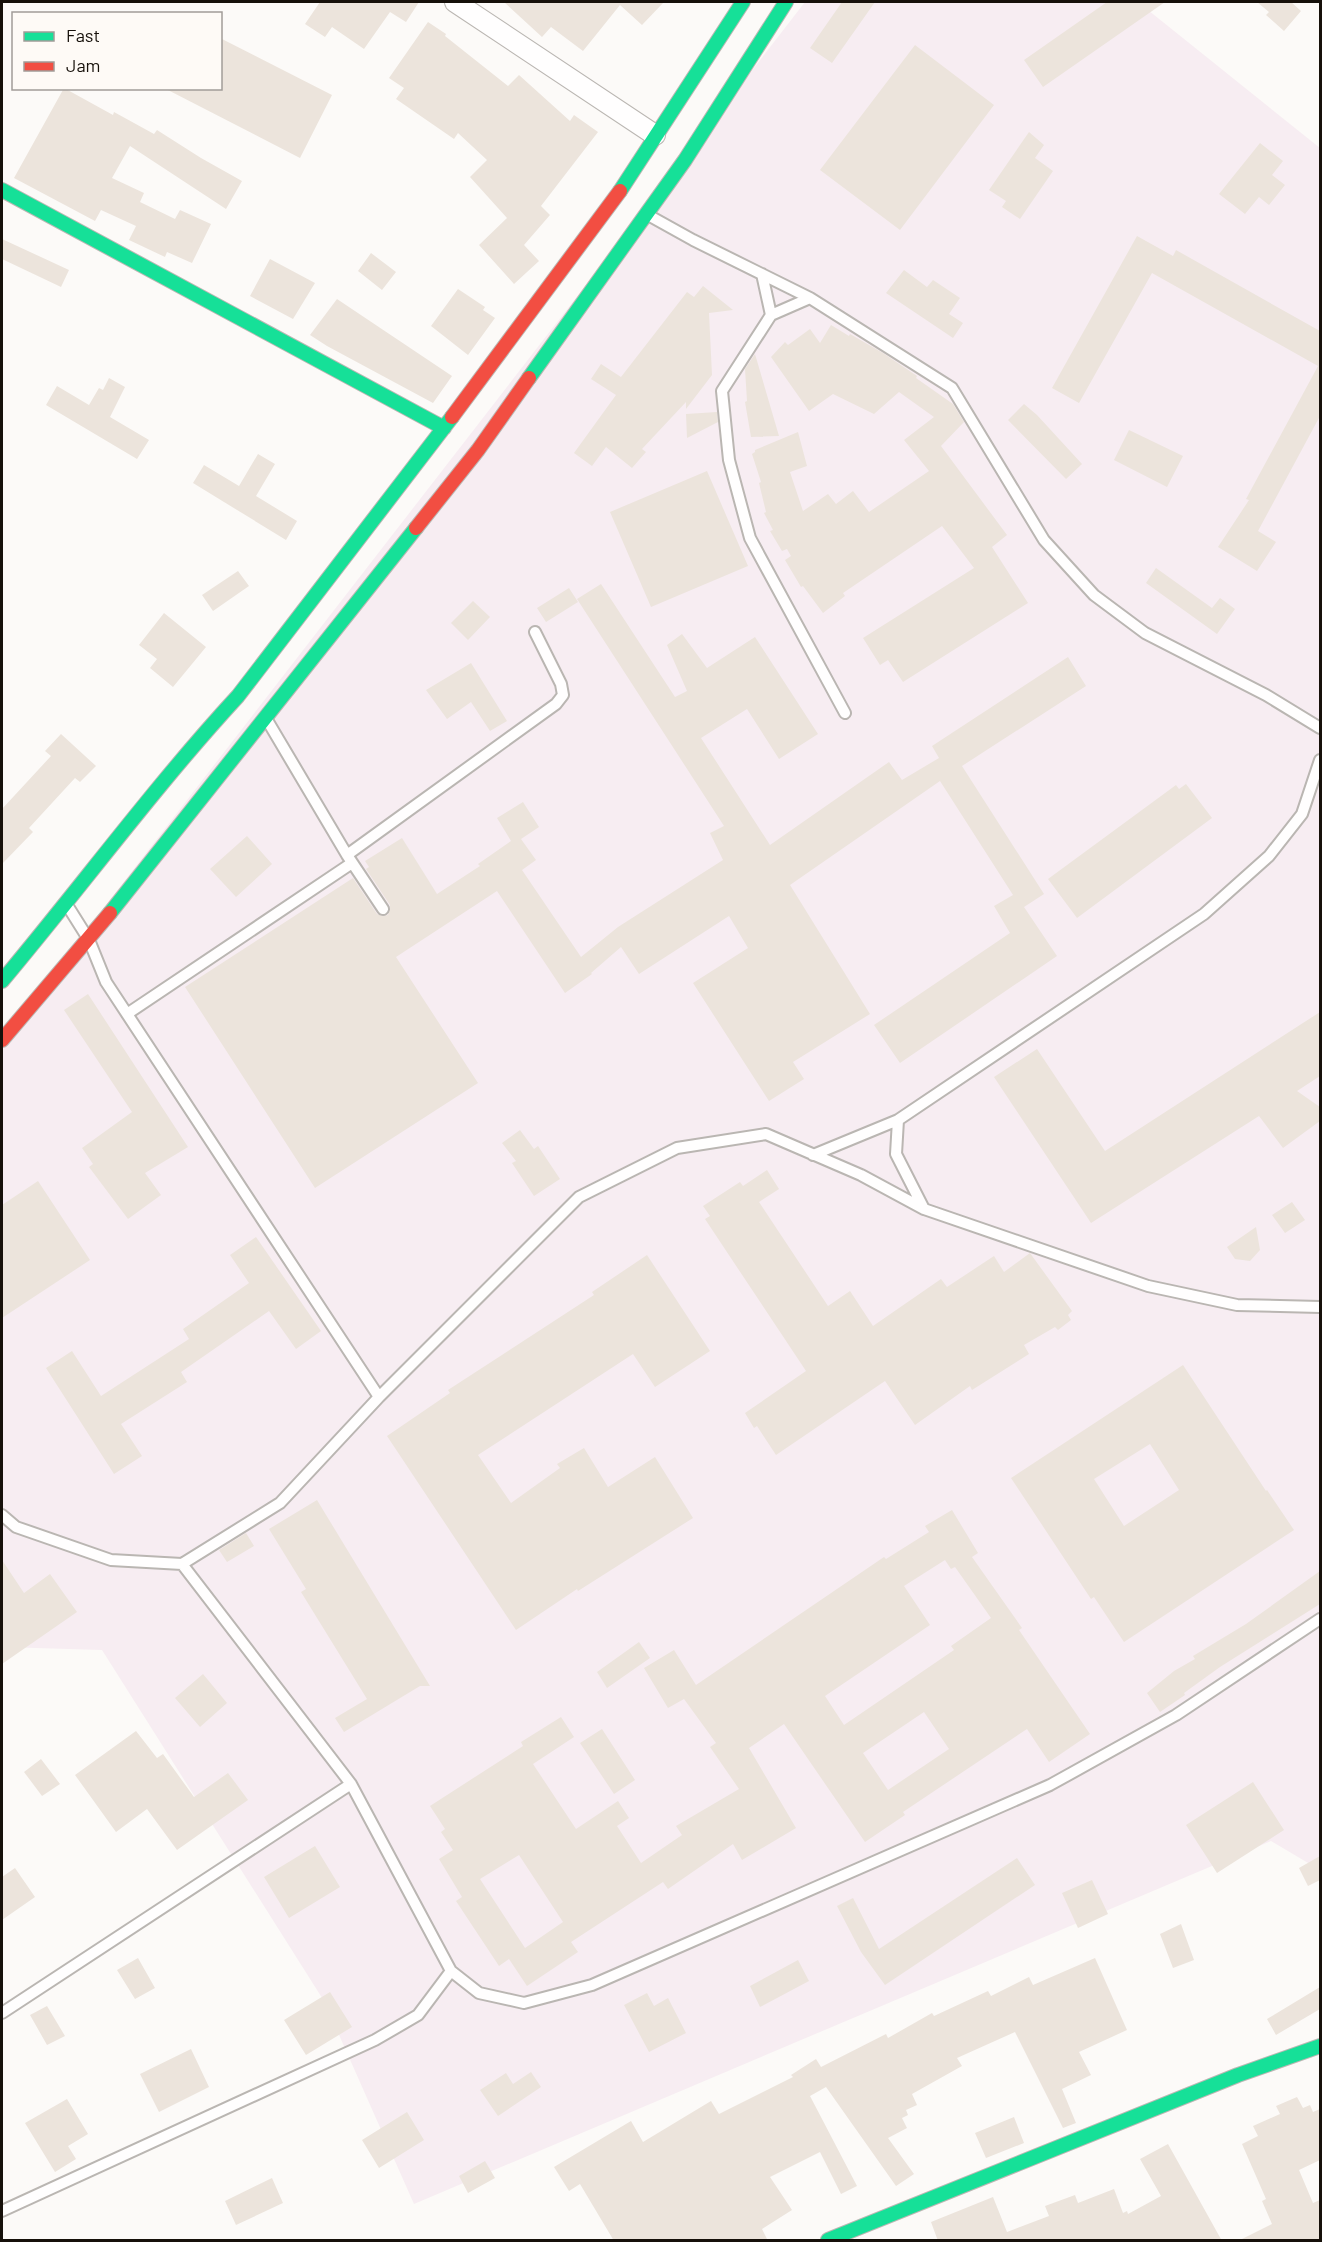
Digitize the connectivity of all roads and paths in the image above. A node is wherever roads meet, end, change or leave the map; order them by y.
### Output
1 (455, 2) edge
2 (743, 2) edge
3 (786, 2) edge
4 (655, 135) junction
5 (2, 190) edge
6 (648, 214) junction
7 (762, 274) junction
8 (810, 298) junction
9 (771, 315) junction
10 (444, 428) junction
11 (535, 632) dead end
12 (845, 713) dead end
13 (266, 718) junction
14 (1320, 728) edge
15 (1320, 760) edge
16 (350, 859) junction
17 (67, 904) junction
18 (383, 909) dead end
19 (89, 940) junction
20 (2, 981) edge
21 (127, 1014) junction
22 (2, 1040) edge
23 (898, 1120) junction
24 (813, 1155) junction
25 (924, 1209) junction
26 (1320, 1307) edge
27 (379, 1397) junction
28 (2, 1515) edge
29 (182, 1564) junction
30 (1320, 1619) edge
31 (351, 1784) junction
32 (451, 1971) junction
33 (2, 2013) edge
34 (1320, 2046) edge
35 (2, 2211) edge
36 (828, 2241) edge

1 - 4 street
2 - 4 street
3 - 6 street
4 - 10 street
5 - 10 street
6 - 7 lane
6 - 13 street
7 - 8 lane
7 - 9 lane
8 - 9 lane
8 - 14 lane
9 - 12 lane
10 - 17 street
11 - 16 lane
13 - 16 lane
13 - 19 street
15 - 23 lane
16 - 18 lane
16 - 21 lane
17 - 19 lane
17 - 20 street
19 - 21 lane
19 - 22 street
21 - 27 lane
23 - 24 lane
23 - 25 lane
24 - 25 lane
24 - 27 lane
25 - 26 lane
27 - 29 lane
28 - 29 lane
29 - 31 lane
30 - 32 lane
31 - 32 lane
31 - 33 lane
32 - 35 lane
34 - 36 street

